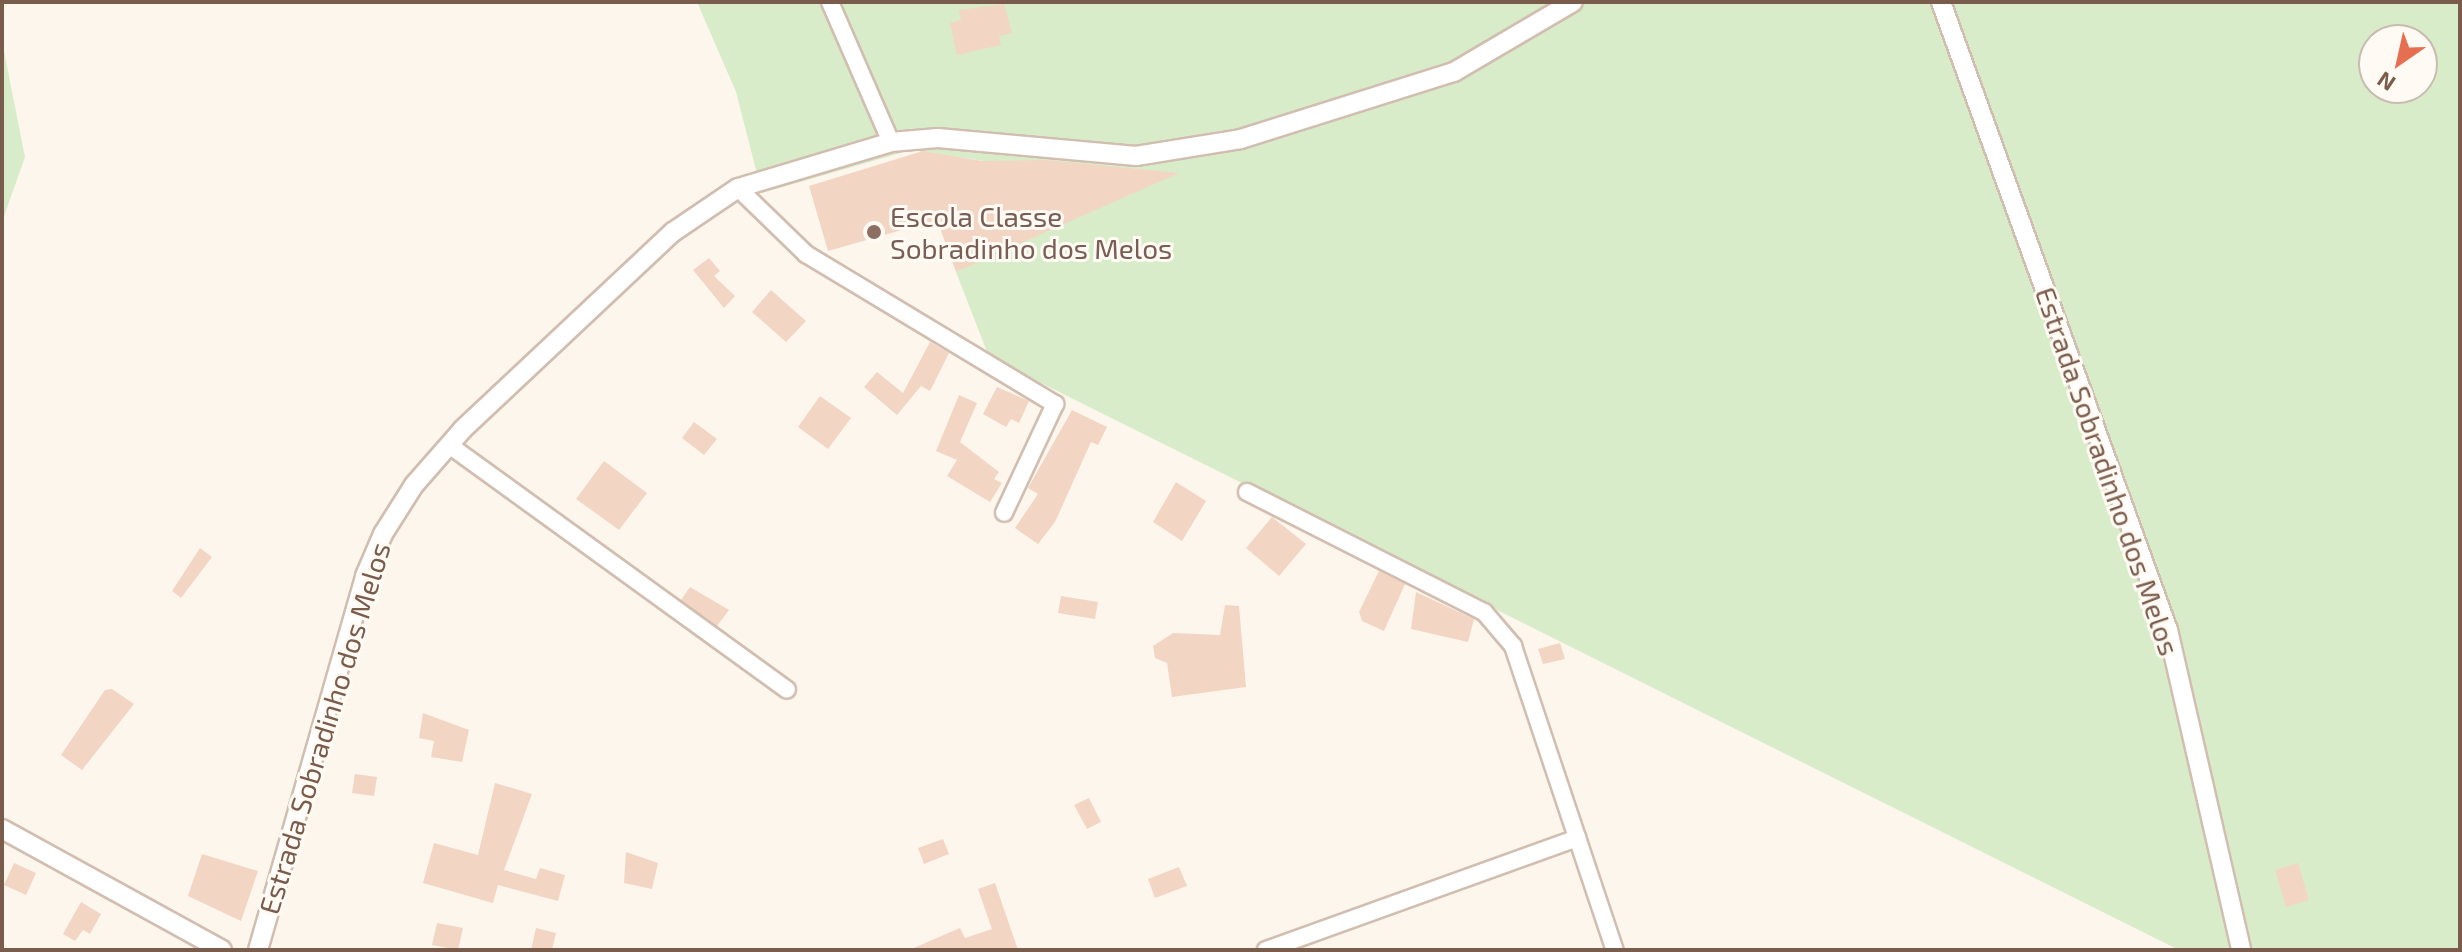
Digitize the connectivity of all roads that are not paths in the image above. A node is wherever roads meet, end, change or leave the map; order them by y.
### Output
1 (830, 2) edge
2 (1573, 2) edge
3 (1941, 2) edge
4 (891, 142) junction
5 (738, 188) junction
6 (449, 445) junction
7 (1247, 492) dead end
8 (1004, 513) dead end
9 (787, 690) dead end
10 (2, 829) edge
11 (1577, 838) junction
12 (222, 950) edge
13 (258, 950) edge
14 (1266, 950) edge
15 (1615, 950) edge
16 (2241, 950) edge

1 - 4 street
2 - 4 street, Estrada Sobradinho dos Melos
3 - 16 street, Estrada Sobradinho dos Melos
4 - 5 street, Estrada Sobradinho dos Melos
5 - 6 street, Estrada Sobradinho dos Melos
5 - 8 street
6 - 9 street
6 - 13 street, Estrada Sobradinho dos Melos
7 - 11 street
10 - 12 street
11 - 14 street
11 - 15 street

